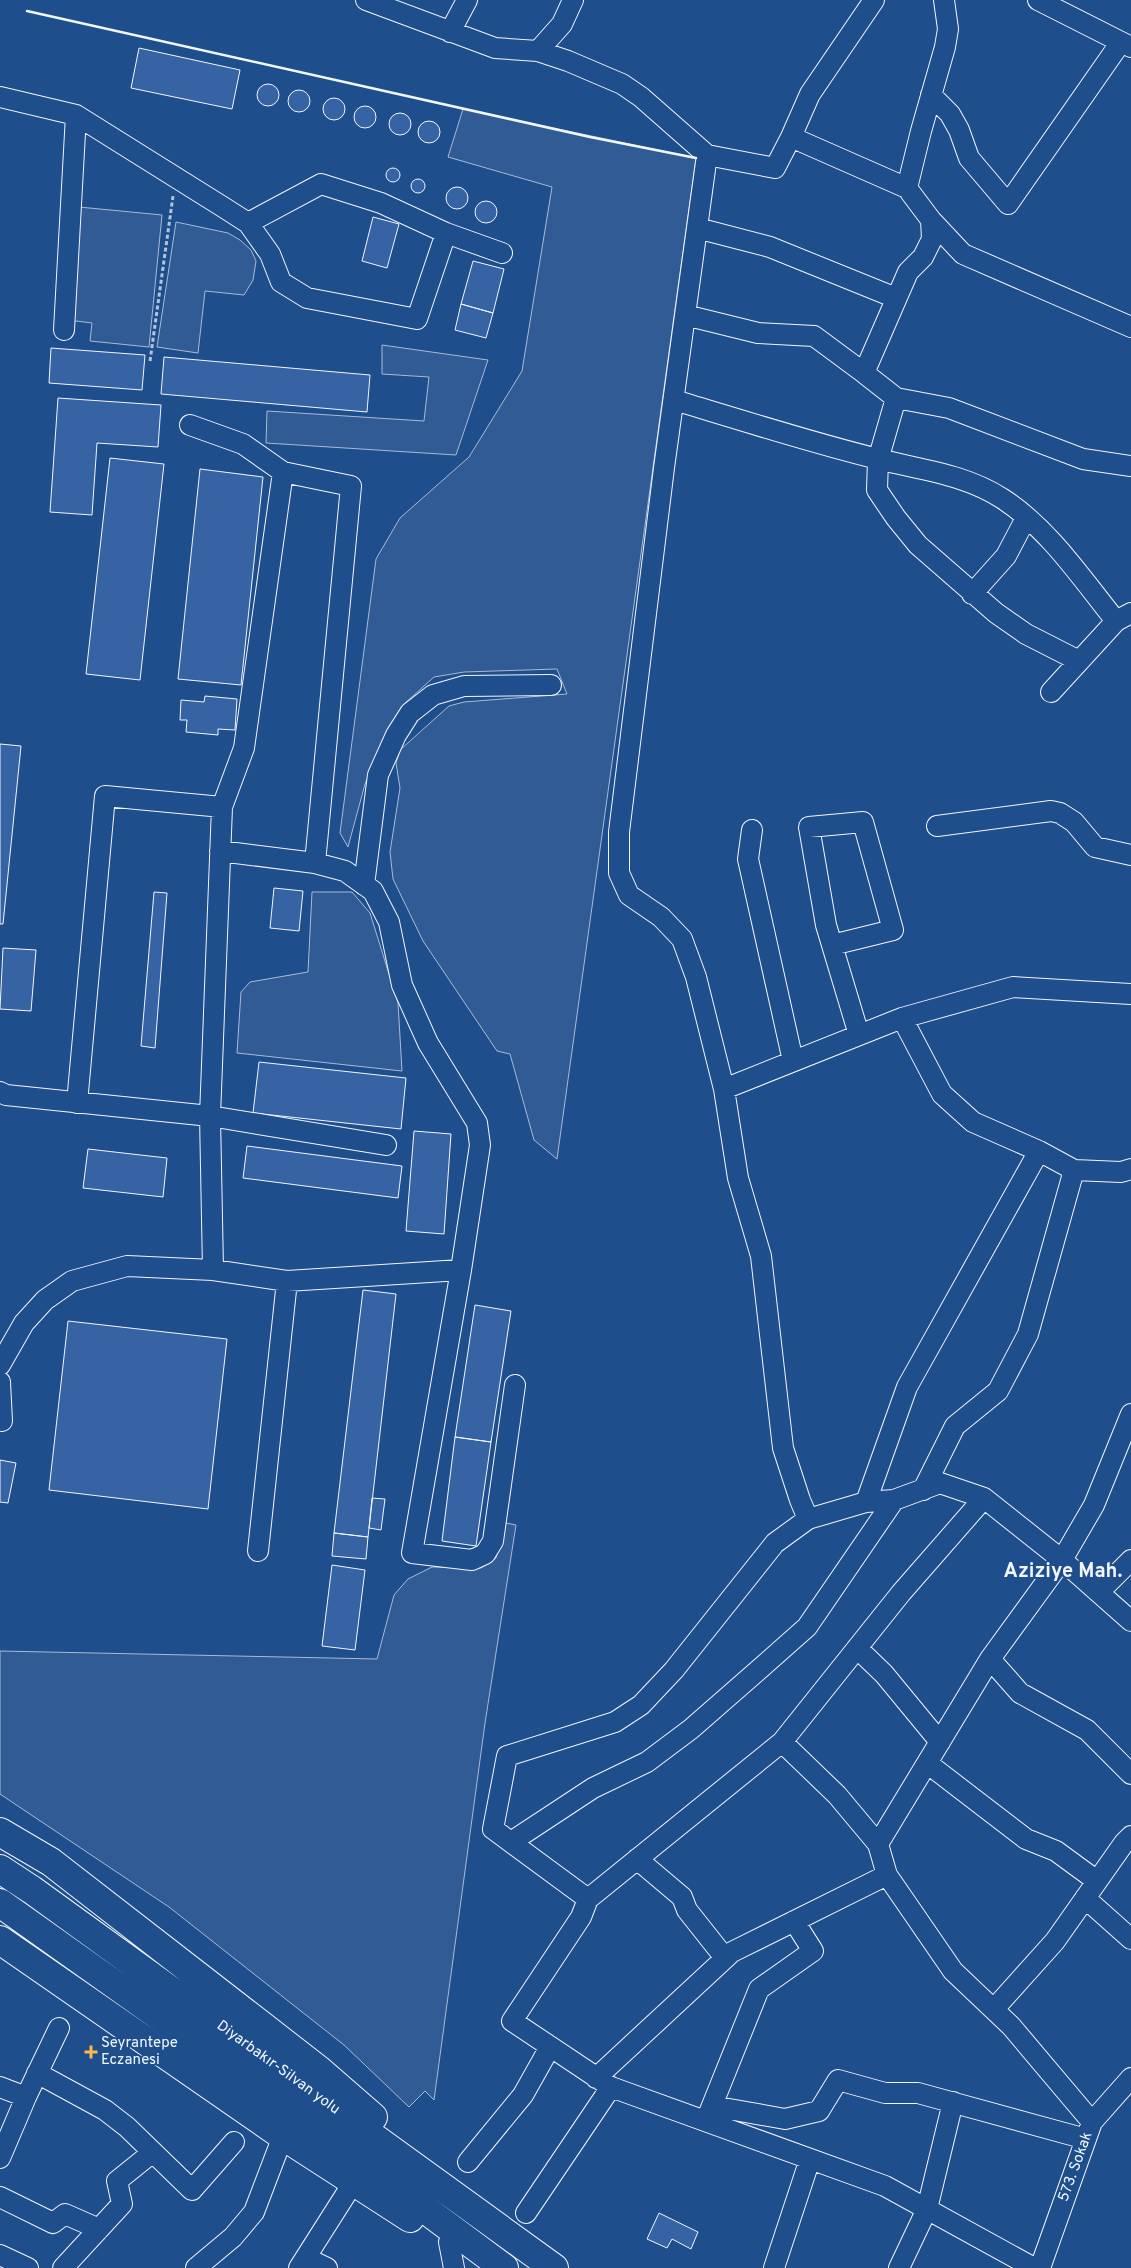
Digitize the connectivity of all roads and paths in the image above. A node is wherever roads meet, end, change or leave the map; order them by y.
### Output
1 (366, 0) edge
2 (467, 0) edge
3 (573, 0) edge
4 (874, 0) edge
5 (944, 0) edge
6 (1038, 0) edge
7 (450, 32) junction
8 (1126, 45) edge
9 (538, 51) junction
10 (931, 96) junction
11 (0, 97) edge
12 (76, 114) junction
13 (791, 136) junction
14 (707, 155) junction
15 (175, 178) junction
16 (907, 188) junction
17 (930, 220) junction
18 (248, 223) junction
19 (697, 228) junction
20 (446, 233) junction
21 (502, 253) dead end
22 (896, 298) junction
23 (685, 315) junction
24 (1131, 327) edge
25 (64, 330) dead end
26 (150, 361) dead end
27 (864, 373) junction
28 (896, 398) junction
29 (674, 400) junction
30 (190, 425) dead end
31 (878, 460) junction
32 (1131, 466) edge
33 (283, 472) junction
34 (1026, 518) junction
35 (972, 594) junction
36 (1124, 617) edge
37 (1079, 662) junction
38 (551, 684) dead end
39 (1050, 692) dead end
40 (222, 807) junction
41 (937, 826) dead end
42 (752, 830) dead end
43 (220, 851) junction
44 (1131, 855) edge
45 (315, 863) junction
46 (364, 885) junction
47 (832, 946) junction
48 (1131, 994) edge
49 (902, 1018) junction
50 (859, 1035) junction
51 (793, 1061) junction
52 (724, 1089) junction
53 (2, 1095) edge
54 (77, 1103) junction
55 (210, 1116) junction
56 (386, 1145) dead end
57 (1039, 1151) junction
58 (1131, 1169) edge
59 (1074, 1170) junction
60 (213, 1270) junction
61 (460, 1270) junction
62 (286, 1281) junction
63 (0, 1365) edge
64 (0, 1382) edge
65 (515, 1385) dead end
66 (1131, 1414) edge
67 (2, 1421) dead end
68 (922, 1490) junction
69 (984, 1498) junction
70 (894, 1500) junction
71 (866, 1502) junction
72 (808, 1519) junction
73 (258, 1551) dead end
74 (1062, 1560) junction
75 (1131, 1560) edge
76 (1099, 1592) junction
77 (1131, 1620) edge
78 (857, 1648) junction
79 (990, 1659) junction
80 (782, 1742) junction
81 (940, 1742) junction
82 (927, 1763) junction
83 (1131, 1774) edge
84 (0, 1832) edge
85 (1131, 1836) edge
86 (510, 1842) junction
87 (878, 1844) junction
88 (637, 1859) junction
89 (0, 1870) edge
90 (887, 1875) junction
91 (1097, 1881) junction
92 (1085, 1898) junction
93 (588, 1899) junction
94 (0, 1903) edge
95 (794, 1921) junction
96 (1131, 1939) edge
97 (0, 1940) edge
98 (725, 1958) junction
99 (994, 2009) junction
100 (59, 2028) dead end
101 (550, 2047) junction
102 (37, 2073) junction
103 (1131, 2078) edge
104 (604, 2082) junction
105 (0, 2087) edge
106 (26, 2097) junction
107 (953, 2102) junction
108 (709, 2114) junction
109 (1089, 2131) junction
110 (283, 2136) junction
111 (234, 2142) dead end
112 (153, 2152) junction
113 (0, 2158) edge
114 (810, 2159) junction
115 (468, 2162) dead end
116 (353, 2183) junction
117 (0, 2196) edge
118 (927, 2208) junction
119 (526, 2213) dead end
120 (99, 2229) junction
121 (503, 2232) junction
122 (0, 2254) edge
123 (451, 2255) edge
124 (302, 2263) edge
125 (901, 2267) edge
126 (28, 2268) edge
127 (63, 2268) edge
128 (196, 2268) edge
129 (327, 2268) edge
130 (503, 2268) edge
131 (554, 2268) edge
132 (774, 2268) edge
133 (1034, 2268) edge
134 (1040, 2268) edge

1 - 7 street
2 - 7 street
3 - 9 street
4 - 13 street
5 - 10 street
6 - 8 street
7 - 9 street
8 - 10 street
9 - 14 street
10 - 16 street
11 - 12 street
12 - 15 street
12 - 25 street
13 - 14 street
13 - 16 street
14 - 19 street
15 - 18 street
15 - 26 path
16 - 17 street
17 - 22 street
17 - 24 street
18 - 20 street
18 - 20 street
19 - 22 street
19 - 23 street
20 - 21 street
22 - 27 street
23 - 27 street
23 - 29 street
27 - 28 street
28 - 31 street
28 - 32 street
29 - 31 street
29 - 52 street
30 - 33 street
31 - 34 street
31 - 35 street
33 - 40 street
33 - 45 street
34 - 35 street
34 - 36 street
35 - 37 street
36 - 37 street
37 - 39 street
38 - 46 street
40 - 43 street
40 - 54 street
41 - 44 street
42 - 51 street
43 - 45 street
43 - 55 street
45 - 46 street
46 - 61 street
47 - 47 street
47 - 50 street
48 - 49 street
49 - 50 street
49 - 57 street
50 - 51 street
51 - 52 street
52 - 72 street
53 - 54 street
54 - 55 street
55 - 56 street
55 - 60 street
57 - 59 street
57 - 71 street
58 - 59 street
59 - 68 street
60 - 62 street
60 - 63 street
61 - 62 street
61 - 65 street
62 - 73 street
64 - 67 street
66 - 74 street
68 - 69 street
68 - 70 street
69 - 74 street
69 - 78 street
70 - 71 street
70 - 86 street
71 - 72 street
72 - 86 street
74 - 76 street
74 - 79 street
75 - 76 street
76 - 77 street
78 - 80 street
78 - 81 street
79 - 81 street
79 - 83 street
80 - 87 street
80 - 88 street
81 - 82 street
82 - 87 street
82 - 91 street
84 - 121 highway
85 - 91 street
86 - 93 street
87 - 90 street
88 - 93 street
88 - 98 street
89 - 121 highway, Diyarbakır-Silvan yolu
90 - 95 street
90 - 99 street
91 - 92 street
92 - 96 street
92 - 99 street
93 - 101 street
94 - 130 highway, Diyarbakır-Silvan yolu
95 - 98 street
95 - 108 street
97 - 110 highway
98 - 104 street
99 - 109 street
100 - 102 street
101 - 104 street
101 - 115 street
102 - 106 street
102 - 112 street
103 - 109 street, 573. Sokak
104 - 108 street
104 - 119 street
105 - 106 street
106 - 113 street
107 - 108 street
107 - 109 street
107 - 118 street
108 - 114 street
109 - 134 street, 573. Sokak
110 - 116 highway
110 - 128 street
111 - 112 street
112 - 120 street
114 - 118 street
114 - 132 street
116 - 123 highway
116 - 124 street
117 - 120 street
118 - 125 street
118 - 133 street
120 - 127 street
121 - 131 highway, Diyarbakır-Silvan yolu
122 - 126 street
123 - 130 highway
124 - 129 street

